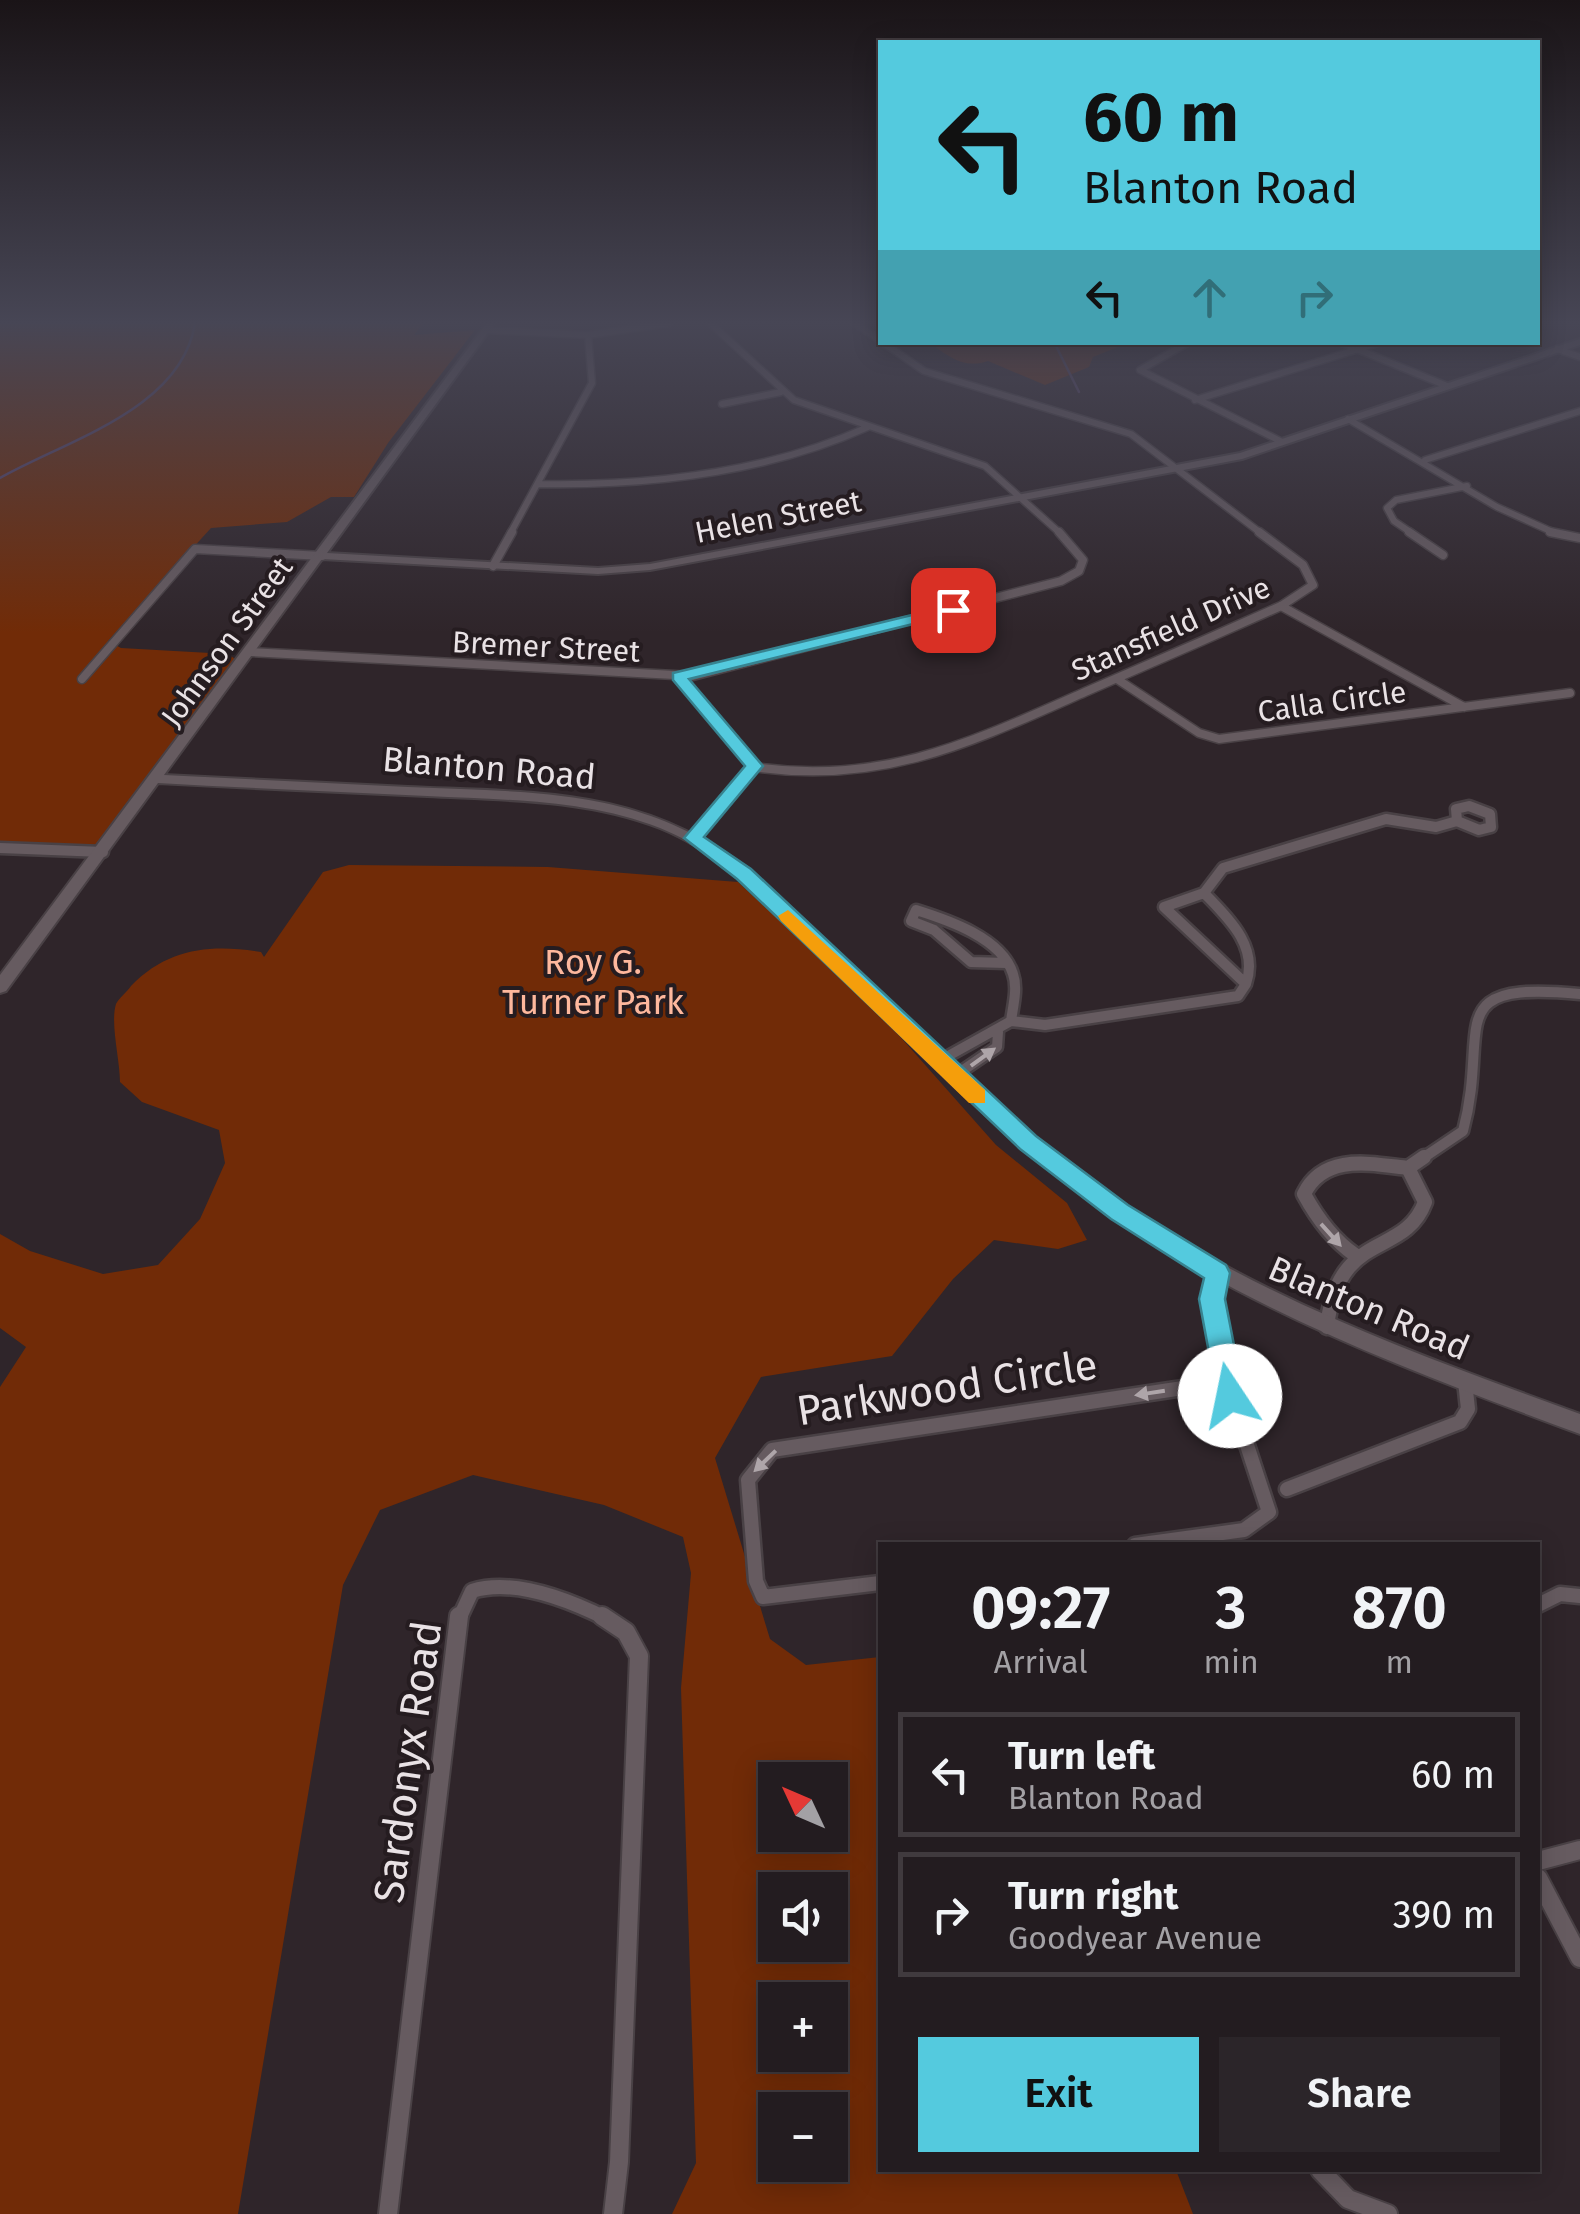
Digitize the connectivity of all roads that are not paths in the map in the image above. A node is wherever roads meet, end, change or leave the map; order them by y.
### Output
1 (416, 426) edge
2 (569, 426) edge
3 (1115, 426) edge
4 (1250, 426) edge
5 (1327, 426) edge
6 (1362, 426) edge
7 (1532, 426) edge
8 (868, 427) joint
9 (1282, 442) junction
10 (1425, 460) junction
11 (1178, 468) junction
12 (538, 484) junction
13 (1468, 486) junction
14 (1020, 496) junction
15 (1580, 538) edge
16 (1442, 554) dead end
17 (322, 556) junction
18 (493, 566) junction
19 (1280, 606) junction
20 (251, 652) junction
21 (679, 677) junction
22 (1117, 678) junction
23 (82, 679) dead end
24 (1570, 693) dead end
25 (1464, 707) junction
26 (754, 766) junction
27 (158, 779) junction
28 (1458, 822) dead end
29 (693, 838) junction
30 (0, 848) edge
31 (103, 852) junction
32 (1204, 892) junction
33 (1006, 962) junction
34 (1247, 985) junction
35 (0, 987) edge
36 (1580, 994) edge
37 (1011, 1021) junction
38 (998, 1032) junction
39 (940, 1060) junction
40 (956, 1074) junction
41 (1408, 1168) junction
42 (1355, 1255) junction
43 (1218, 1273) junction
44 (1327, 1328) junction
45 (1221, 1366) junction
46 (1465, 1381) junction
47 (1580, 1424) edge
48 (1287, 1490) dead end
49 (1156, 1542) edge
50 (878, 1583) edge
51 (1580, 1596) edge
52 (1540, 1604) edge
53 (1580, 1850) edge
54 (1540, 1860) edge
55 (1540, 1882) edge
56 (1580, 1958) edge
57 (1322, 2172) edge
58 (388, 2214) edge
59 (613, 2214) edge
60 (1388, 2214) edge

1 - 17 street, Johnson Street
2 - 12 street
3 - 11 street, Stansfield Drive
4 - 9 street
5 - 9 street, Helen Street
6 - 10 street
7 - 10 street
8 - 12 street
8 - 14 street
9 - 11 street, Helen Street
10 - 13 street
11 - 14 street, Helen Street
11 - 19 street, Stansfield Drive
12 - 18 street
13 - 15 street
13 - 16 street
14 - 18 street, Helen Street
14 - 21 street, Bremer Street
17 - 18 street, Helen Street
17 - 20 street, Johnson Street
17 - 23 street
19 - 22 street, Stansfield Drive
19 - 25 street
20 - 21 street, Bremer Street
20 - 27 street, Johnson Street
21 - 26 street
22 - 25 street, Calla Circle
22 - 26 street, Stansfield Drive
24 - 25 street, Calla Circle
26 - 29 street
27 - 29 street, Blanton Road
27 - 31 street, Johnson Street
28 - 32 street
29 - 39 street, Blanton Road
30 - 31 street
31 - 35 street, Johnson Street
32 - 34 street
32 - 34 street
33 - 33 street
33 - 37 street
34 - 37 street
36 - 41 street
37 - 38 street
38 - 39 street
40 -> 38 street
39 - 40 street, Blanton Road
40 - 43 street, Blanton Road
41 - 42 street
41 -> 42 street
42 - 44 street
43 - 44 street, Blanton Road
43 - 45 street
44 - 46 street, Blanton Road
45 - 49 street
45 -> 50 street, Parkwood Circle
46 - 47 street, Blanton Road
46 - 48 street
51 - 52 street
53 - 54 street
55 - 56 street
57 - 60 street
58 - 59 street, Sardonyx Road

